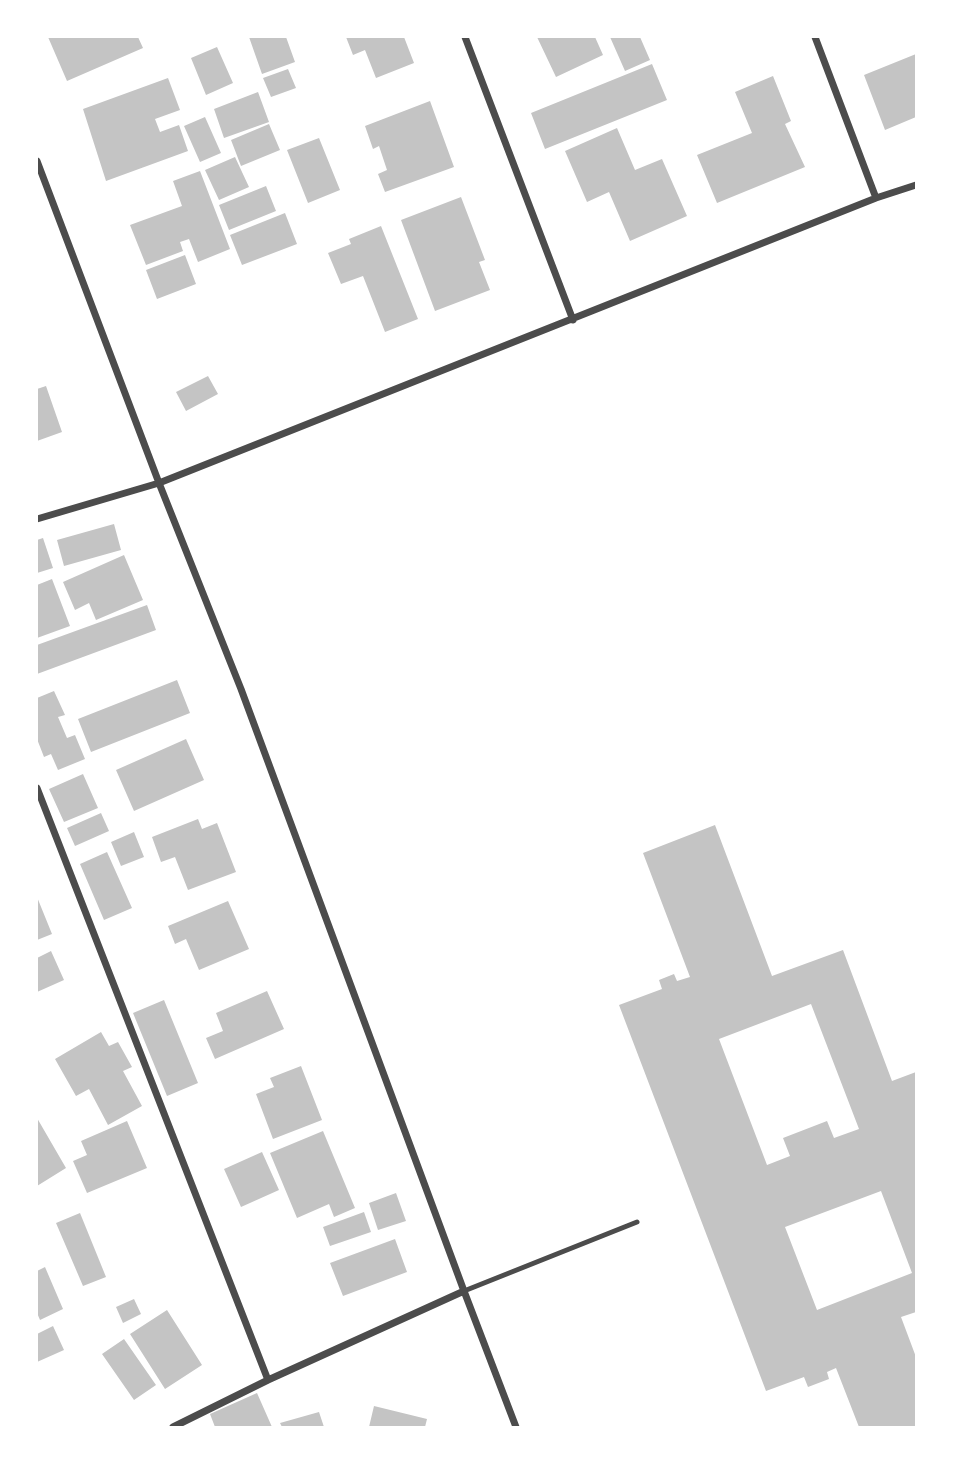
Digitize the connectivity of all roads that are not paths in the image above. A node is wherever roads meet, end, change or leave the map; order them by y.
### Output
1 (465, 37) edge
2 (815, 37) edge
3 (37, 161) edge
4 (916, 185) edge
5 (876, 198) junction
6 (573, 320) junction
7 (159, 483) junction
8 (37, 519) edge
9 (37, 789) edge
10 (637, 1222) dead end
11 (464, 1291) junction
12 (268, 1380) junction
13 (173, 1427) edge
14 (516, 1427) edge

1 - 6 street
2 - 5 street
3 - 7 street
4 - 5 street
5 - 6 street
6 - 7 street
7 - 8 street
7 - 11 street
9 - 12 street
10 - 11 lane
11 - 12 street
11 - 14 street
12 - 13 street

